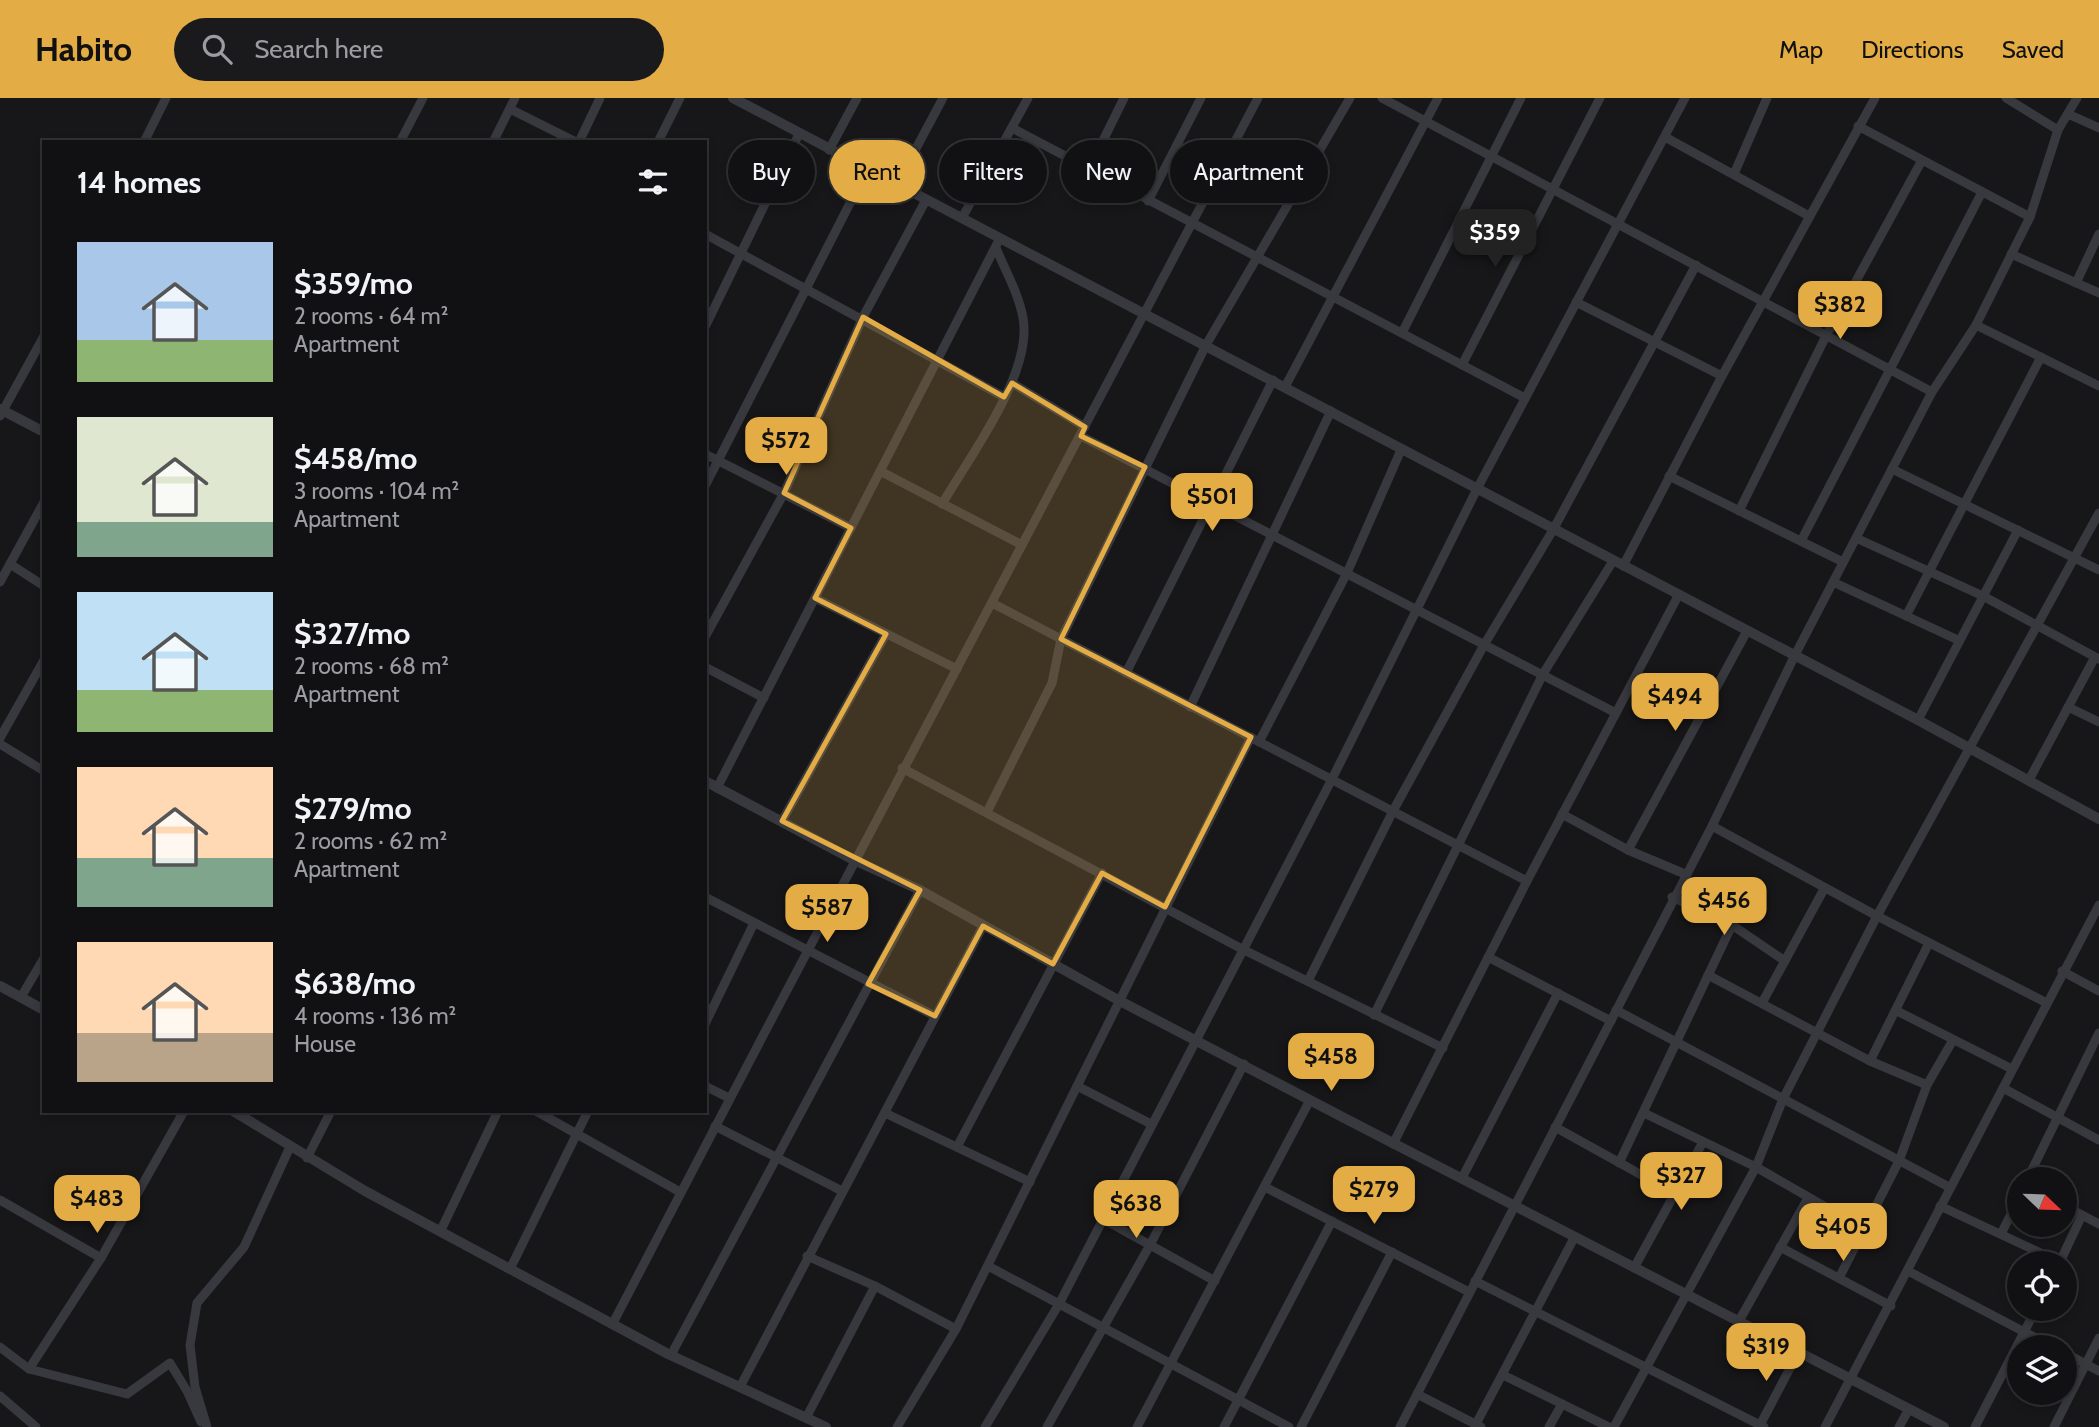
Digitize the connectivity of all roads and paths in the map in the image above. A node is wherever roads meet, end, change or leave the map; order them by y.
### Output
1 (166, 98) edge
2 (423, 98) edge
3 (515, 98) edge
4 (600, 98) edge
5 (680, 98) edge
6 (733, 98) edge
7 (857, 98) edge
8 (943, 98) edge
9 (1028, 98) edge
10 (1124, 98) edge
11 (1201, 98) edge
12 (1258, 98) edge
13 (1350, 98) edge
14 (1382, 98) edge
15 (1438, 98) edge
16 (1521, 98) edge
17 (1600, 98) edge
18 (1685, 98) edge
19 (1767, 98) edge
20 (1875, 98) edge
21 (2006, 98) edge
22 (2077, 98) edge
23 (2018, 101) edge
24 (510, 109) junction
25 (2068, 114) junction
26 (1427, 121) junction
27 (1858, 126) junction
28 (1012, 128) junction
29 (2099, 128) edge
30 (2058, 130) junction
31 (799, 134) junction
32 (1665, 137) junction
33 (145, 140) edge
34 (401, 140) edge
35 (494, 140) edge
36 (573, 140) edge
37 (578, 140) edge
38 (659, 140) edge
39 (834, 140) edge
40 (921, 140) edge
41 (1103, 140) edge
42 (829, 150) edge
43 (1061, 156) edge
44 (1493, 156) junction
45 (1920, 162) junction
46 (1734, 174) junction
47 (1156, 185) edge
48 (1555, 188) junction
49 (1981, 194) junction
50 (926, 200) joint
51 (850, 203) edge
52 (1152, 203) edge
53 (1809, 216) junction
54 (2030, 217) junction
55 (962, 218) junction
56 (1618, 221) junction
57 (1192, 224) junction
58 (707, 235) edge
59 (2099, 236) edge
60 (998, 243) junction
61 (744, 254) junction
62 (2011, 254) junction
63 (1258, 258) junction
64 (1696, 265) junction
65 (2076, 283) junction
66 (805, 289) junction
67 (2099, 293) edge
68 (1331, 296) junction
69 (1576, 302) junction
70 (1762, 303) junction
71 (1144, 312) junction
72 (863, 317) junction
73 (707, 323) edge
74 (1976, 325) junction
75 (1402, 333) junction
76 (1826, 336) junction
77 (42, 340) edge
78 (1654, 342) junction
79 (1206, 345) junction
80 (2041, 358) junction
81 (938, 359) junction
82 (1462, 365) junction
83 (1891, 370) junction
84 (2099, 374) edge
85 (1722, 376) junction
86 (1273, 380) junction
87 (1012, 383) junction
88 (2097, 385) edge
89 (1285, 387) junction
90 (1932, 392) junction
91 (1004, 397) junction
92 (1525, 398) junction
93 (1331, 411) junction
94 (1, 412) edge
95 (42, 431) edge
96 (1083, 431) junction
97 (1401, 450) junction
98 (707, 455) edge
99 (717, 461) junction
100 (1145, 467) junction
101 (1892, 469) junction
102 (880, 471) junction
103 (1669, 476) junction
104 (707, 482) edge
105 (1477, 489) junction
106 (784, 493) junction
107 (1210, 501) junction
108 (942, 504) junction
109 (1963, 504) junction
110 (42, 506) edge
111 (1739, 511) junction
112 (2099, 513) edge
113 (851, 528) junction
114 (1553, 530) junction
115 (2018, 530) junction
116 (1271, 533) junction
117 (1856, 538) junction
118 (1801, 541) junction
119 (1022, 545) junction
120 (2076, 558) junction
121 (1843, 562) junction
122 (10, 564) junction
123 (1618, 564) junction
124 (2099, 570) edge
125 (1347, 573) junction
126 (1928, 573) junction
127 (0, 582) edge
128 (1833, 582) junction
129 (42, 585) edge
130 (1678, 596) junction
131 (1983, 596) junction
132 (815, 598) junction
133 (992, 603) junction
134 (1419, 610) junction
135 (1906, 616) junction
136 (2039, 626) junction
137 (1747, 631) junction
138 (707, 633) edge
139 (886, 634) junction
140 (1061, 639) junction
141 (1958, 640) junction
142 (1484, 645) junction
143 (1794, 655) junction
144 (2097, 658) edge
145 (42, 664) edge
146 (707, 668) edge
147 (957, 669) junction
148 (1126, 673) junction
149 (1543, 674) junction
150 (764, 698) junction
151 (1190, 707) junction
152 (2068, 707) junction
153 (1616, 713) junction
154 (1918, 720) junction
155 (2099, 722) edge
156 (0, 738) edge
157 (1255, 739) junction
158 (0, 744) edge
159 (1970, 747) junction
160 (902, 768) junction
161 (42, 770) edge
162 (2029, 780) junction
163 (1331, 781) junction
164 (707, 783) edge
165 (717, 788) junction
166 (1394, 811) junction
167 (987, 812) junction
168 (1562, 814) junction
169 (2098, 816) edge
170 (782, 821) junction
171 (1712, 826) junction
172 (1457, 844) junction
173 (1628, 850) junction
174 (854, 860) junction
175 (1102, 873) junction
176 (1685, 874) junction
177 (1527, 881) junction
178 (1824, 889) junction
179 (920, 890) junction
180 (1672, 898) junction
181 (707, 901) edge
182 (1165, 907) junction
183 (2098, 907) edge
184 (1877, 916) junction
185 (754, 923) junction
186 (1732, 925) junction
187 (983, 926) junction
188 (1929, 943) junction
189 (1242, 948) junction
190 (806, 950) junction
191 (1488, 957) junction
192 (1785, 961) junction
193 (42, 962) edge
194 (1053, 964) junction
195 (2062, 971) junction
196 (1708, 975) junction
197 (1308, 981) junction
198 (868, 984) junction
199 (0, 986) edge
200 (2099, 991) edge
201 (1558, 993) junction
202 (22, 997) junction
203 (1120, 1001) junction
204 (2045, 1002) junction
205 (1762, 1003) junction
206 (42, 1009) edge
207 (1616, 1010) junction
208 (1897, 1011) junction
209 (1374, 1015) junction
210 (935, 1016) junction
211 (707, 1020) edge
212 (1611, 1021) junction
213 (1817, 1033) junction
214 (2099, 1034) edge
215 (1195, 1038) junction
216 (1953, 1040) junction
217 (1674, 1042) junction
218 (1443, 1048) junction
219 (2095, 1052) edge
220 (1870, 1061) junction
221 (1244, 1064) junction
222 (2012, 1069) junction
223 (1927, 1085) junction
224 (1077, 1086) junction
225 (707, 1087) edge
226 (2003, 1088) junction
227 (729, 1098) junction
228 (1783, 1099) junction
229 (1310, 1100) junction
230 (183, 1113) edge
231 (236, 1113) edge
232 (330, 1113) edge
233 (497, 1113) edge
234 (539, 1113) edge
235 (587, 1113) edge
236 (885, 1113) junction
237 (1644, 1114) junction
238 (2057, 1117) junction
239 (1151, 1124) junction
240 (715, 1126) junction
241 (1555, 1127) junction
242 (578, 1136) junction
243 (2099, 1140) edge
244 (1703, 1142) junction
245 (1393, 1144) junction
246 (290, 1147) junction
247 (957, 1147) junction
248 (775, 1157) junction
249 (307, 1158) junction
250 (1899, 1161) junction
251 (1619, 1163) junction
252 (1756, 1167) junction
253 (2034, 1167) edge
254 (1462, 1178) junction
255 (1030, 1182) junction
256 (1265, 1187) junction
257 (1949, 1187) junction
258 (842, 1191) junction
259 (680, 1192) junction
260 (1674, 1193) junction
261 (1808, 1198) junction
262 (0, 1200) edge
263 (1513, 1205) junction
264 (1940, 1206) junction
265 (2077, 1212) edge
266 (2082, 1215) junction
267 (1103, 1219) junction
268 (1332, 1221) junction
269 (2007, 1222) edge
270 (2099, 1224) edge
271 (1864, 1229) junction
272 (441, 1230) junction
273 (2001, 1234) junction
274 (1574, 1238) junction
275 (1150, 1245) junction
276 (1780, 1247) junction
277 (2035, 1251) edge
278 (2065, 1251) edge
279 (1392, 1252) junction
280 (807, 1256) junction
281 (101, 1258) junction
282 (988, 1266) junction
283 (1634, 1268) junction
284 (510, 1269) junction
285 (1908, 1271) junction
286 (1839, 1278) junction
287 (1215, 1281) junction
288 (1475, 1281) junction
289 (875, 1286) junction
290 (1469, 1292) junction
291 (1686, 1294) junction
292 (1059, 1304) junction
293 (1891, 1306) junction
294 (1537, 1312) junction
295 (1739, 1321) junction
296 (2030, 1321) edge
297 (613, 1323) junction
298 (1104, 1328) junction
299 (956, 1329) junction
300 (2025, 1332) junction
301 (2031, 1335) edge
302 (2099, 1338) edge
303 (0, 1346) edge
304 (1798, 1353) junction
305 (671, 1355) junction
306 (2077, 1359) edge
307 (1172, 1363) junction
308 (2086, 1364) junction
309 (1646, 1368) junction
310 (29, 1369) junction
311 (2099, 1371) edge
312 (1503, 1375) junction
313 (1851, 1378) junction
314 (740, 1387) junction
315 (1417, 1394) junction
316 (0, 1396) edge
317 (1239, 1400) junction
318 (1562, 1404) junction
319 (1909, 1409) junction
320 (806, 1418) junction
321 (1478, 1426) edge
322 (1761, 1426) edge
323 (36, 1427) edge
324 (205, 1427) edge
325 (826, 1427) edge
326 (897, 1427) edge
327 (985, 1427) edge
328 (1047, 1427) edge
329 (1136, 1427) edge
330 (1224, 1427) edge
331 (1289, 1427) edge
332 (1301, 1427) edge
333 (1400, 1427) edge
334 (1549, 1427) edge
335 (1612, 1427) edge
336 (1825, 1427) edge
337 (1899, 1427) edge
338 (1944, 1427) edge
339 (1975, 1427) edge
340 (2054, 1427) edge

1 - 33 street
2 - 34 street
3 - 24 street
4 - 37 street
5 - 38 street
6 - 31 street
7 - 39 street
8 - 40 street
9 - 28 street
10 - 41 street
11 - 47 street
12 - 57 street
13 - 63 street
14 - 26 street
15 - 26 street
16 - 44 street
17 - 48 street
18 - 32 street
19 - 46 street
20 - 27 street
21 - 23 street
22 - 25 street
23 - 30 street
24 - 35 street
24 - 36 street
25 - 29 street
25 - 30 street
26 - 44 street
26 - 68 street
27 - 45 street
27 - 53 street
28 - 43 street
28 - 55 street
30 - 54 street
31 - 42 street
31 - 61 street
32 - 46 street
32 - 56 street
44 - 48 street
44 - 75 street
45 - 49 street
45 - 76 street
46 - 53 street
48 - 56 street
48 - 82 street
49 - 54 street
49 - 83 street
50 - 55 street
50 - 72 street
51 - 66 street
52 - 57 street
53 - 70 street
54 - 62 street
55 - 60 street
56 - 64 street
56 - 69 street
57 - 63 street
57 - 71 street
58 - 61 street
59 - 65 street
60 - 71 street
60 - 81 street
60 - 87 street
61 - 66 street
61 - 73 street
62 - 65 street
62 - 74 street
63 - 68 street
63 - 79 street
64 - 70 street
64 - 78 street
65 - 67 street
66 - 72 street
66 - 99 street
68 - 75 street
68 - 89 street
69 - 78 street
69 - 92 street
70 - 76 street
70 - 85 street
71 - 79 street
71 - 96 street
72 - 81 street
72 - 106 street
74 - 80 street
74 - 90 street
75 - 82 street
76 - 83 street
76 - 111 street
77 - 94 street
78 - 85 street
78 - 114 street
79 - 86 street
79 - 100 street
80 - 88 street
80 - 109 street
81 - 91 street
81 - 102 street
82 - 92 street
83 - 90 street
83 - 118 street
84 - 88 street
85 - 103 street
86 - 89 street
86 - 107 street
87 - 91 street
87 - 96 street
89 - 93 street
90 - 101 street
91 - 108 street
92 - 105 street
93 - 97 street
93 - 116 street
94 - 95 street
96 - 100 street
96 - 119 street
97 - 105 street
97 - 125 street
98 - 99 street
99 - 104 street
99 - 106 street
100 - 107 street
100 - 140 street
101 - 109 street
101 - 117 street
102 - 108 street
102 - 113 street
103 - 111 street
103 - 123 street
105 - 114 street
105 - 134 street
106 - 113 street
106 - 138 street
107 - 116 street
107 - 148 street
108 - 119 street
109 - 115 street
109 - 126 street
110 - 122 street
111 - 118 street
112 - 120 street
113 - 132 street
114 - 123 street
114 - 142 street
115 - 120 street
115 - 131 street
116 - 125 street
116 - 151 street
117 - 121 street
117 - 126 street
118 - 121 street
119 - 133 street
120 - 124 street
120 - 136 street
121 - 128 street
122 - 127 street
122 - 129 street
123 - 130 street
123 - 149 street
125 - 134 street
125 - 157 street
126 - 131 street
126 - 135 street
128 - 135 street
128 - 143 street
130 - 137 street
130 - 153 street
131 - 136 street
131 - 141 street
132 - 139 street
132 - 150 street
133 - 140 street
133 - 147 street
134 - 142 street
134 - 163 street
135 - 141 street
136 - 144 street
136 - 159 street
137 - 143 street
137 - 173 street
139 - 147 street
139 - 170 street
140 - 148 street
140 - 167 street
141 - 154 street
142 - 149 street
142 - 166 street
143 - 154 street
143 - 171 street
144 - 152 street
145 - 156 street
146 - 150 street
147 - 160 street
148 - 151 street
149 - 153 street
149 - 172 street
150 - 165 street
151 - 157 street
152 - 155 street
152 - 162 street
153 - 168 street
154 - 159 street
157 - 163 street
157 - 182 street
158 - 161 street
159 - 162 street
159 - 184 street
160 - 167 street
160 - 174 street
162 - 169 street
163 - 166 street
163 - 189 street
164 - 165 street
165 - 170 street
166 - 172 street
166 - 197 street
167 - 175 street
168 - 173 street
168 - 177 street
170 - 174 street
171 - 176 street
171 - 178 street
172 - 177 street
172 - 209 street
173 - 176 street
174 - 179 street
174 - 190 street
175 - 182 street
175 - 194 street
176 - 180 street
177 - 191 street
178 - 184 street
178 - 192 street
179 - 187 street
179 - 198 street
180 - 186 street
180 - 207 street
181 - 185 street
182 - 189 street
182 - 203 street
183 - 195 street
184 - 188 street
184 - 213 street
185 - 190 street
185 - 211 street
186 - 192 street
186 - 196 street
187 - 194 street
187 - 210 street
188 - 204 street
188 - 208 street
189 - 197 street
189 - 215 street
190 - 198 street
190 - 227 street
191 - 201 street
191 - 218 street
192 - 205 street
193 - 202 street
194 - 203 street
194 - 247 street
195 - 200 street
195 - 204 street
196 - 205 street
196 - 217 street
197 - 209 street
198 - 210 street
198 - 248 street
199 - 202 street
201 - 212 street
201 - 254 street
202 - 206 street
203 - 215 street
203 - 224 street
204 - 222 street
205 - 213 street
207 - 212 street
207 - 217 street
208 - 216 street
208 - 220 street
209 - 218 street
210 - 236 street
212 - 241 street
213 - 220 street
213 - 228 street
214 - 219 street
215 - 221 street
215 - 239 street
216 - 222 street
216 - 223 street
217 - 228 street
217 - 237 street
218 - 245 street
219 - 238 street
220 - 223 street
221 - 229 street
221 - 275 street
222 - 226 street
223 - 250 street
224 - 239 street
224 - 255 street
225 - 227 street
226 - 238 street
226 - 257 street
227 - 240 street
228 - 250 street
228 - 252 street
229 - 245 street
229 - 256 street
230 - 281 street
231 - 246 street
232 - 249 street
233 - 272 street
234 - 242 street
235 - 242 street
236 - 247 street
236 - 258 street
237 - 244 street
237 - 251 street
238 - 243 street
238 - 253 street
239 - 267 street
240 - 248 street
240 - 259 street
241 - 251 street
241 - 263 street
242 - 259 street
242 - 284 street
244 - 252 street
244 - 260 street
245 - 254 street
246 - 249 street
246 - 324 street
247 - 255 street
248 - 258 street
248 - 305 street
249 - 272 street
250 - 257 street
250 - 271 street
251 - 260 street
252 - 261 street
252 - 291 street
254 - 263 street
255 - 282 street
256 - 268 street
256 - 287 street
257 - 264 street
258 - 280 street
259 - 297 street
260 - 283 street
261 - 271 street
261 - 276 street
262 - 281 street
263 - 274 street
263 - 288 street
264 - 273 street
264 - 285 street
265 - 266 street
266 - 270 street
266 - 278 street
267 - 275 street
267 - 292 street
268 - 279 street
268 - 317 street
269 - 273 street
271 - 286 street
272 - 284 street
273 - 277 street
274 - 283 street
274 - 294 street
275 - 287 street
275 - 298 street
276 - 286 street
276 - 295 street
279 - 290 street
279 - 332 street
280 - 289 street
280 - 314 street
281 - 310 street
282 - 292 street
282 - 299 street
283 - 291 street
284 - 297 street
285 - 293 street
285 - 300 street
286 - 293 street
287 - 307 street
288 - 290 street
288 - 294 street
289 - 299 street
289 - 320 street
290 - 315 street
291 - 295 street
291 - 309 street
292 - 298 street
292 - 327 street
293 - 313 street
294 - 309 street
294 - 312 street
295 - 304 street
296 - 300 street
297 - 305 street
298 - 307 street
298 - 328 street
299 - 326 street
300 - 301 street
300 - 339 street
302 - 308 street
303 - 310 street
304 - 313 street
304 - 322 street
305 - 314 street
306 - 308 street
307 - 317 street
307 - 329 street
308 - 311 street
308 - 340 street
309 - 322 street
309 - 335 street
310 - 324 street
312 - 318 street
312 - 321 street
313 - 319 street
313 - 336 street
314 - 320 street
315 - 321 street
315 - 333 street
316 - 323 street
317 - 330 street
317 - 331 street
318 - 334 street
318 - 335 street
319 - 337 street
319 - 338 street
320 - 325 street

